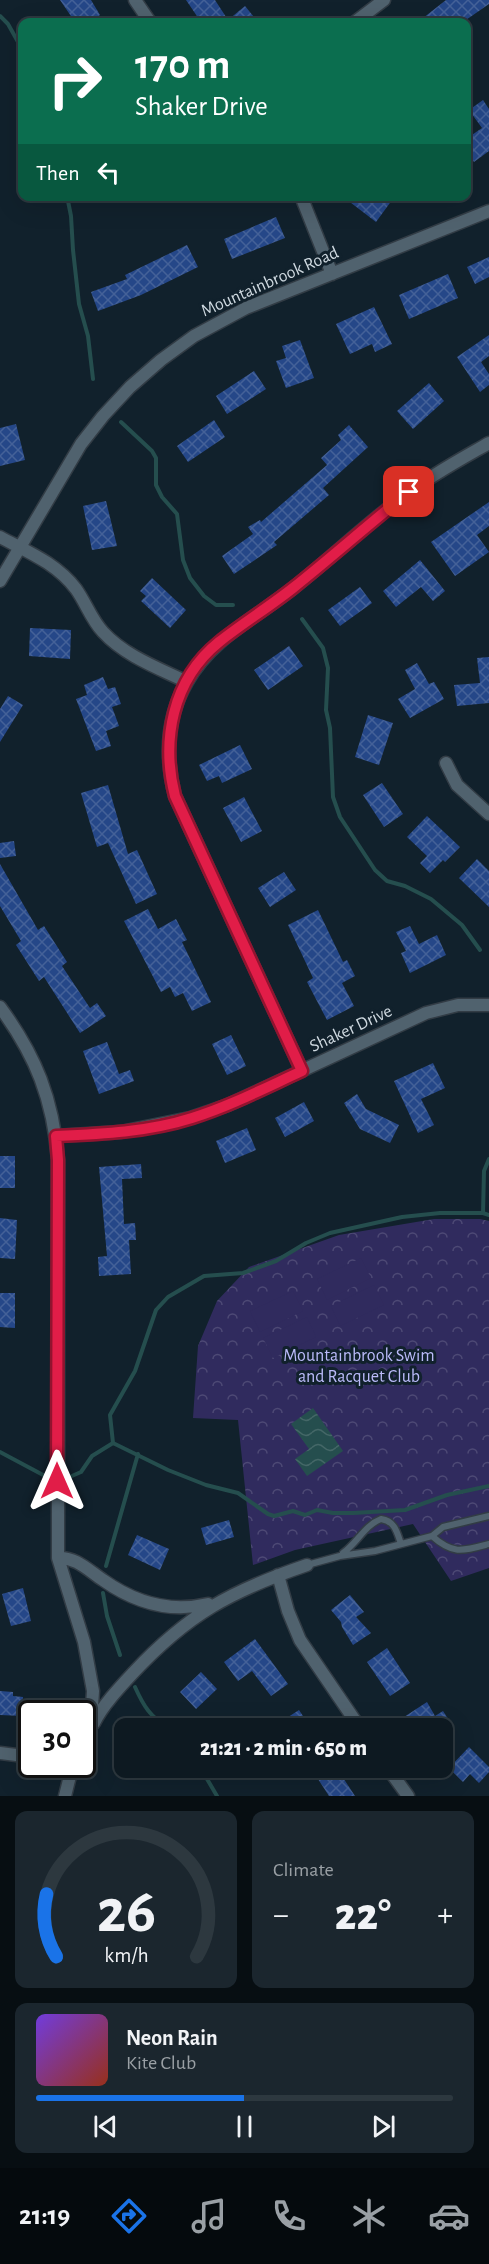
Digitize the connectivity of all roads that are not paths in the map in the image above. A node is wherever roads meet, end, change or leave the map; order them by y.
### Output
1 (135, 0) edge
2 (384, 0) edge
3 (147, 18) edge
4 (360, 18) edge
5 (303, 201) edge
6 (489, 211) edge
7 (332, 274) junction
8 (489, 443) edge
9 (0, 537) edge
10 (19, 547) junction
11 (0, 581) edge
12 (187, 681) junction
13 (446, 763) dead end
14 (489, 814) edge
15 (489, 1005) edge
16 (0, 1007) edge
17 (302, 1071) junction
18 (56, 1136) junction
19 (489, 1516) edge
20 (432, 1536) junction
21 (401, 1544) junction
22 (489, 1544) edge
23 (340, 1556) junction
24 (57, 1558) junction
25 (306, 1565) joint
26 (278, 1575) junction
27 (226, 1597) junction
28 (92, 1700) edge
29 (353, 1718) edge
30 (96, 1719) edge
31 (0, 1753) edge
32 (18, 1755) edge
33 (70, 1778) edge
34 (395, 1778) edge
35 (65, 1796) edge
36 (408, 1796) edge

1 - 3 street
2 - 4 street
5 - 7 street
6 - 7 street, Mountainbrook Road
7 - 10 street, Mountainbrook Road
8 - 12 street
9 - 10 street
10 - 11 street, Mountainbrook Road
10 - 12 street
12 - 17 street
13 - 14 street
15 - 17 street, Shaker Drive
16 - 18 street
17 - 18 street, Shaker Drive
18 - 24 street
19 - 20 lane
20 - 21 lane
20 - 22 lane
21 - 23 lane
21 - 23 lane
23 - 25 lane
24 - 27 street
24 - 28 street
25 - 26 street
26 - 27 street
26 - 29 street
27 - 30 street
31 - 32 street
33 - 35 street
34 - 36 street

